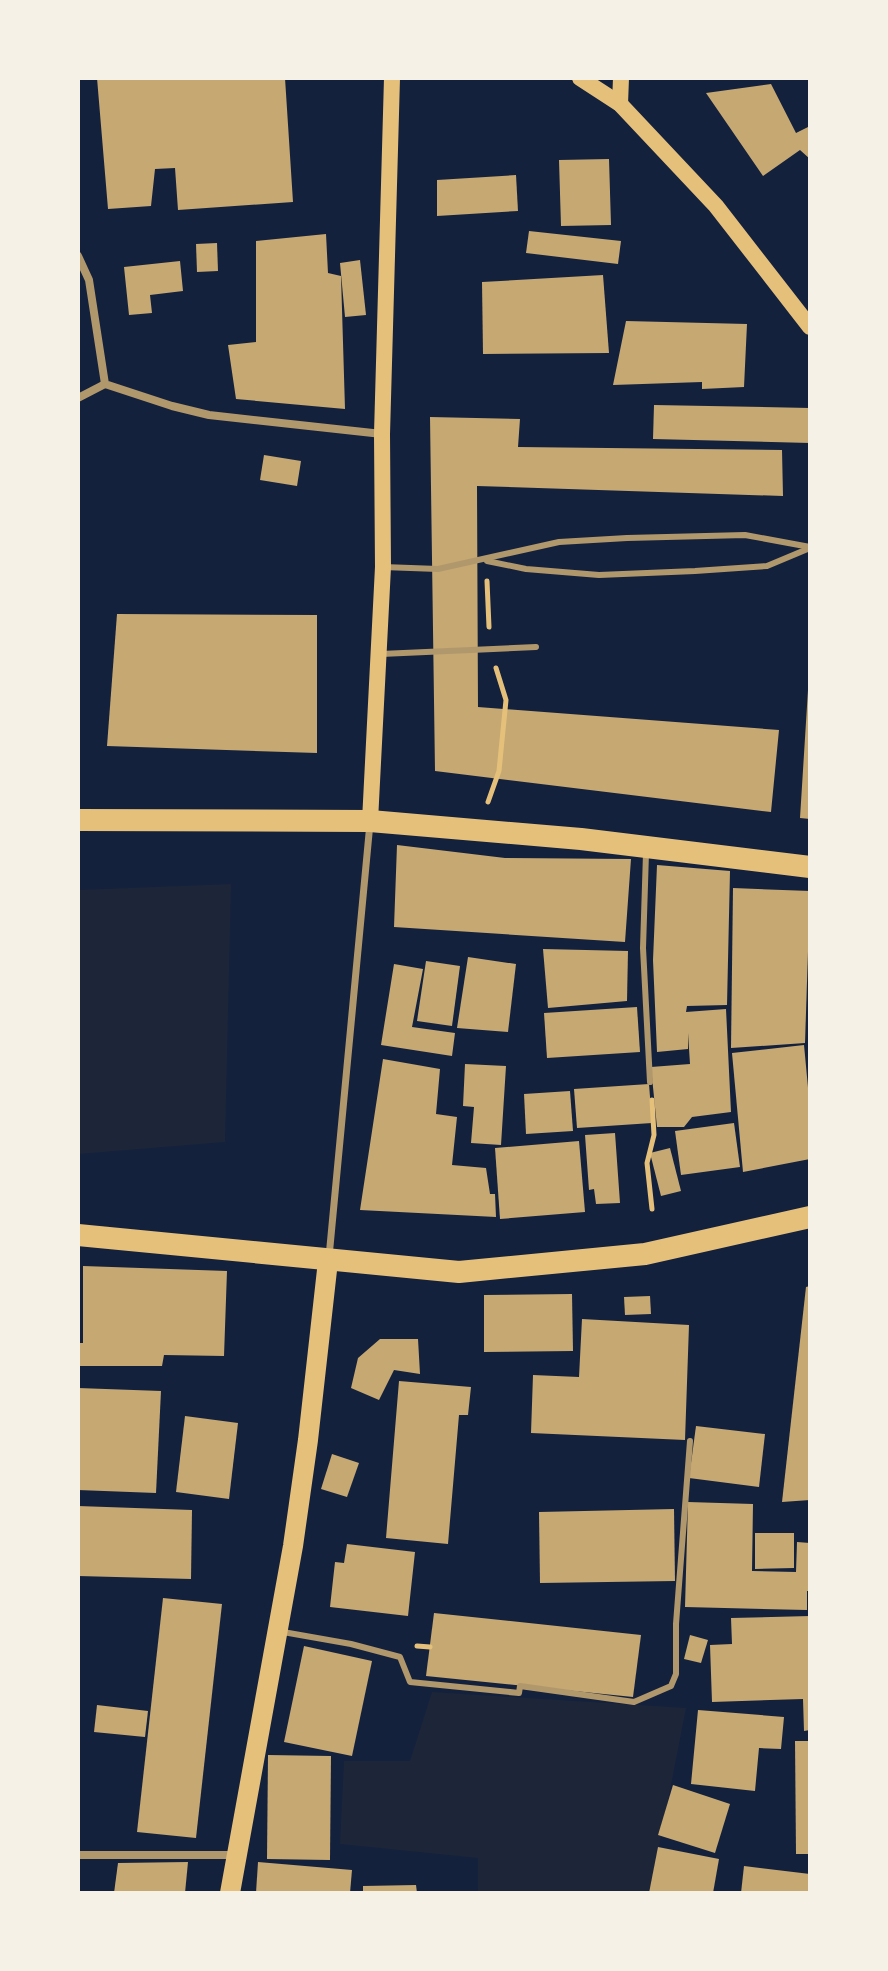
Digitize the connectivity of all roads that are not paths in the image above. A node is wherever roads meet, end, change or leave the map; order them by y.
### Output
1 (392, 78) edge
2 (580, 78) edge
3 (621, 78) edge
4 (620, 104) junction
5 (78, 256) edge
6 (810, 327) edge
7 (105, 384) junction
8 (78, 398) edge
9 (382, 434) junction
10 (810, 547) edge
11 (483, 560) junction
12 (383, 567) junction
13 (536, 647) dead end
14 (377, 654) junction
15 (78, 820) edge
16 (370, 821) junction
17 (646, 845) junction
18 (810, 867) edge
19 (650, 1082) road end
20 (810, 1217) edge
21 (78, 1235) edge
22 (328, 1261) junction
23 (690, 1441) dead end
24 (279, 1631) junction
25 (78, 1855) edge
26 (236, 1855) junction
27 (230, 1893) edge

1 - 9 main road
2 - 4 main road
3 - 4 main road
4 - 6 main road
5 - 7 street
7 - 8 street
7 - 9 street
9 - 12 main road
10 - 11 lane
10 - 11 lane
11 - 12 lane
12 - 14 main road
13 - 14 lane
14 - 16 main road
15 - 16 highway
16 - 17 highway
16 - 22 street
17 - 18 highway
17 - 19 lane
20 - 22 highway
21 - 22 highway
22 - 24 main road
23 - 24 lane
24 - 26 main road
25 - 26 street
26 - 27 main road

